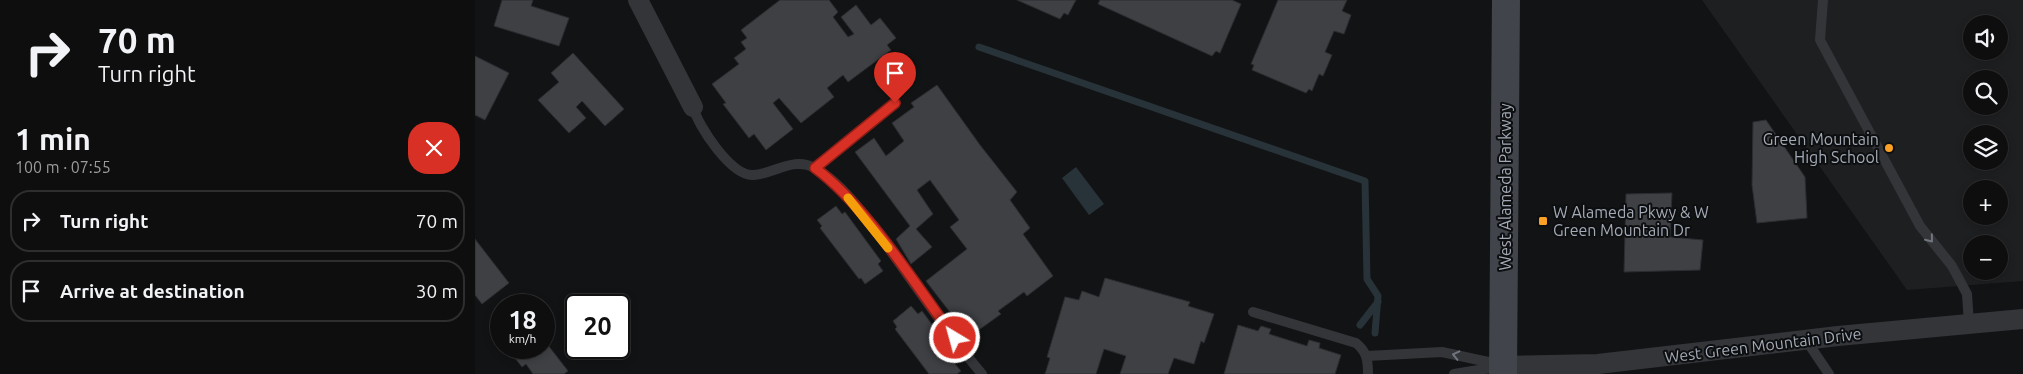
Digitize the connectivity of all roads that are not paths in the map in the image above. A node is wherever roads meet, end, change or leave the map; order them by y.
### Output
1 (638, 0) edge
2 (1507, 0) edge
3 (1823, 0) edge
4 (895, 103) dead end
5 (693, 107) joint
6 (815, 168) junction
7 (1253, 312) dead end
8 (2023, 319) edge
9 (1969, 324) junction
10 (1806, 340) junction
11 (1367, 356) junction
12 (1617, 368) edge
13 (1503, 370) edge
14 (981, 374) edge
15 (1368, 374) edge
16 (1454, 374) edge
17 (1829, 374) edge

1 - 5 street
2 - 13 main road, West Alameda Parkway
3 -> 9 lane
4 - 6 lane
5 - 6 lane
6 - 14 lane
7 - 11 lane
8 - 9 street, West Green Mountain Drive
9 - 10 street, West Green Mountain Drive
10 - 12 street, West Green Mountain Drive
10 - 17 lane
13 -> 11 lane
11 - 15 lane
12 - 13 street, West Green Mountain Drive
13 - 16 lane

